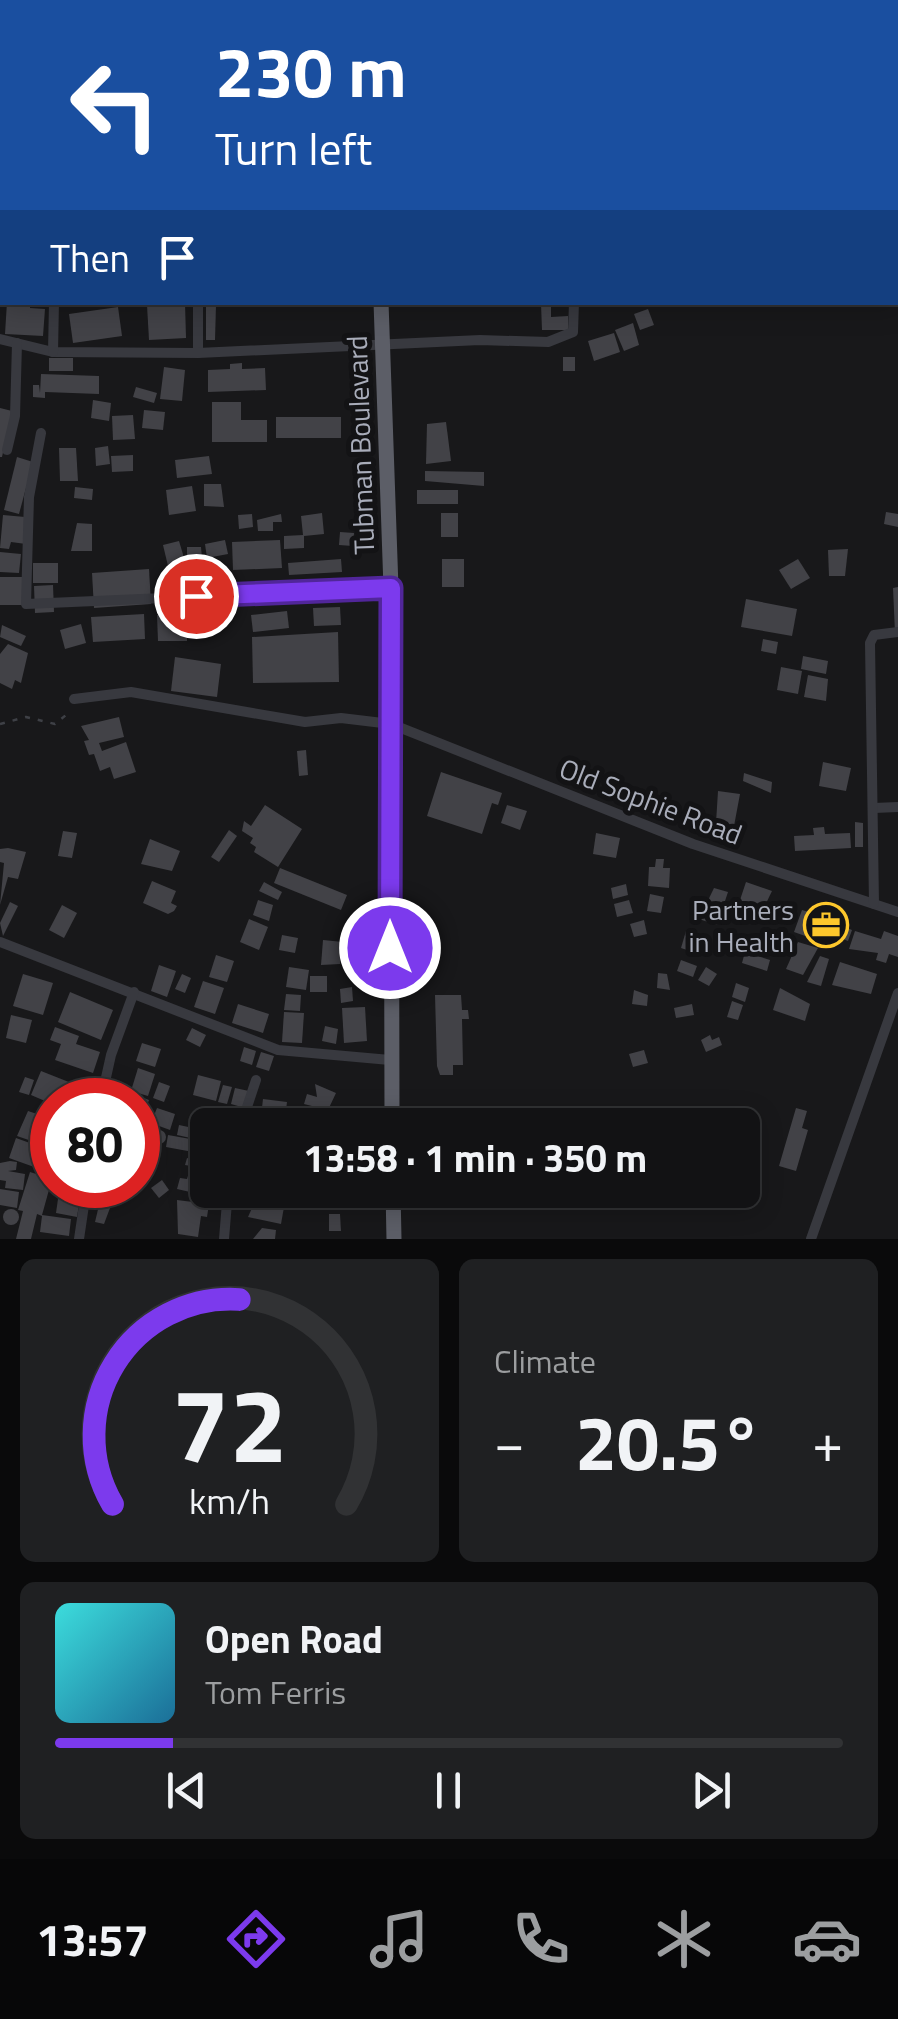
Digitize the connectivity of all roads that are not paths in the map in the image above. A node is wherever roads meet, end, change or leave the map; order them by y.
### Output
1 (54, 305) edge
2 (198, 305) edge
3 (380, 305) edge
4 (574, 305) edge
5 (0, 338) edge
6 (18, 343) junction
7 (381, 345) junction
8 (53, 352) junction
9 (198, 353) junction
10 (40, 432) dead end
11 (7, 450) dead end
12 (391, 588) junction
13 (898, 632) edge
14 (74, 700) road end
15 (390, 724) junction
16 (874, 808) junction
17 (898, 808) edge
18 (874, 904) junction
19 (898, 912) edge
20 (0, 942) edge
21 (134, 992) junction
22 (898, 993) edge
23 (390, 1060) junction
24 (106, 1078) edge
25 (256, 1080) dead end
26 (247, 1108) edge
27 (391, 1108) edge
28 (84, 1208) edge
29 (227, 1208) edge
30 (393, 1208) edge
31 (79, 1239) edge
32 (224, 1239) edge
33 (394, 1239) edge
34 (812, 1239) edge

1 - 8 street
2 - 9 street
3 - 7 highway, Tubman Boulevard
4 - 7 street
5 - 6 street
6 - 8 street
6 - 11 street
7 - 9 street
7 - 12 highway, Tubman Boulevard
8 - 9 street
10 - 12 street
12 - 15 highway, Tubman Boulevard
13 - 16 street
14 - 15 street, Old Sophie Road
15 - 18 street, Old Sophie Road
15 - 23 highway, Tubman Boulevard
16 - 17 street
16 - 18 street
18 - 19 street, Old Sophie Road
20 - 21 street
21 - 23 street
21 - 24 street
22 - 34 street
23 - 27 highway, Tubman Boulevard
25 - 26 street
28 - 31 street
29 - 32 street
30 - 33 highway

